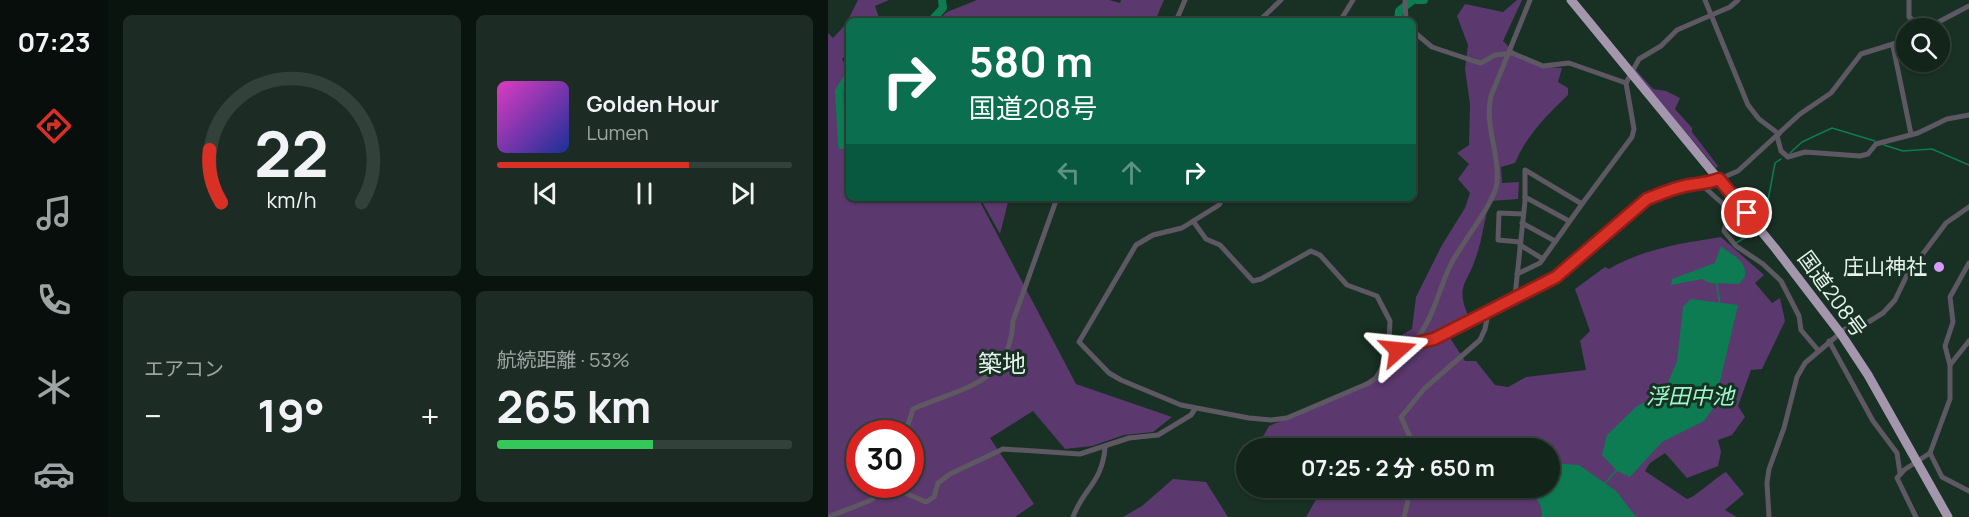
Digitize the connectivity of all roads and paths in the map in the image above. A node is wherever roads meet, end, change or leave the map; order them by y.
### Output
1 (1185, 0) edge
2 (1281, 0) edge
3 (1353, 0) edge
4 (1530, 0) edge
5 (1570, 0) edge
6 (1705, 0) edge
7 (1738, 0) edge
8 (1909, 0) edge
9 (1969, 6) edge
10 (1710, 14) junction
11 (1177, 18) edge
12 (1262, 18) edge
13 (1342, 18) edge
14 (1910, 18) edge
15 (1945, 18) edge
16 (1416, 34) edge
17 (1896, 45) edge
18 (1893, 46) junction
19 (1510, 53) junction
20 (1632, 72) junction
21 (1626, 83) junction
22 (1969, 115) edge
23 (1911, 134) junction
24 (1778, 135) junction
25 (1719, 179) junction
26 (1702, 186) junction
27 (1525, 197) junction
28 (1056, 201) edge
29 (1221, 201) edge
30 (1582, 204) junction
31 (1969, 207) edge
32 (1523, 214) junction
33 (1193, 220) junction
34 (1569, 222) junction
35 (1522, 223) junction
36 (1555, 241) junction
37 (1520, 244) junction
38 (1543, 259) junction
39 (1969, 263) edge
40 (1516, 274) junction
41 (1515, 296) junction
42 (1488, 314) junction
43 (1841, 334) junction
44 (1829, 341) junction
45 (1969, 341) edge
46 (1412, 344) junction
47 (1818, 350) junction
48 (1950, 365) junction
49 (1379, 372) junction
50 (1195, 409) junction
51 (910, 420) edge
52 (1410, 438) edge
53 (1105, 448) junction
54 (1930, 453) junction
55 (1918, 463) junction
56 (1900, 473) junction
57 (1969, 491) edge
58 (874, 498) edge
59 (918, 498) edge
60 (1409, 498) edge
61 (828, 517) edge
62 (1073, 517) edge
63 (1404, 517) edge
64 (1769, 517) edge
65 (1916, 517) edge
66 (1948, 517) edge

1 - 11 street
2 - 12 street
3 - 13 street
4 - 19 street
5 - 20 highway, 国道208号
6 - 10 street
7 - 10 street
8 - 14 street
9 - 15 street
10 - 20 street
10 - 24 street
16 - 19 street
17 - 18 street
18 - 23 street
18 - 24 street
19 - 21 street
19 - 46 street
20 - 21 street
20 - 25 highway, 国道208号
21 - 30 street
22 - 23 street
23 - 24 street
24 - 25 street
25 - 26 street
25 - 43 highway, 国道208号
26 - 41 street
26 - 47 street
27 - 30 street
27 - 32 street
27 - 34 street
28 - 51 street
29 - 33 street
30 - 34 street
31 - 43 street
32 - 35 street
32 - 37 street
33 - 49 street
33 - 50 street
34 - 36 street
35 - 36 street
35 - 37 street
36 - 38 street
37 - 38 street
37 - 40 street
38 - 40 street
39 - 48 street
40 - 41 street
41 - 42 street
42 - 46 street
42 - 52 street
43 - 44 street
43 - 55 highway, 国道208号
44 - 47 street
44 - 56 street
45 - 48 street
46 - 49 street
47 - 64 street
48 - 54 street
49 - 50 street
50 - 53 street
53 - 59 street
53 - 62 street
54 - 55 street
54 - 57 street
55 - 56 street
55 - 66 highway, 国道208号
56 - 65 street
58 - 61 street
60 - 63 street

